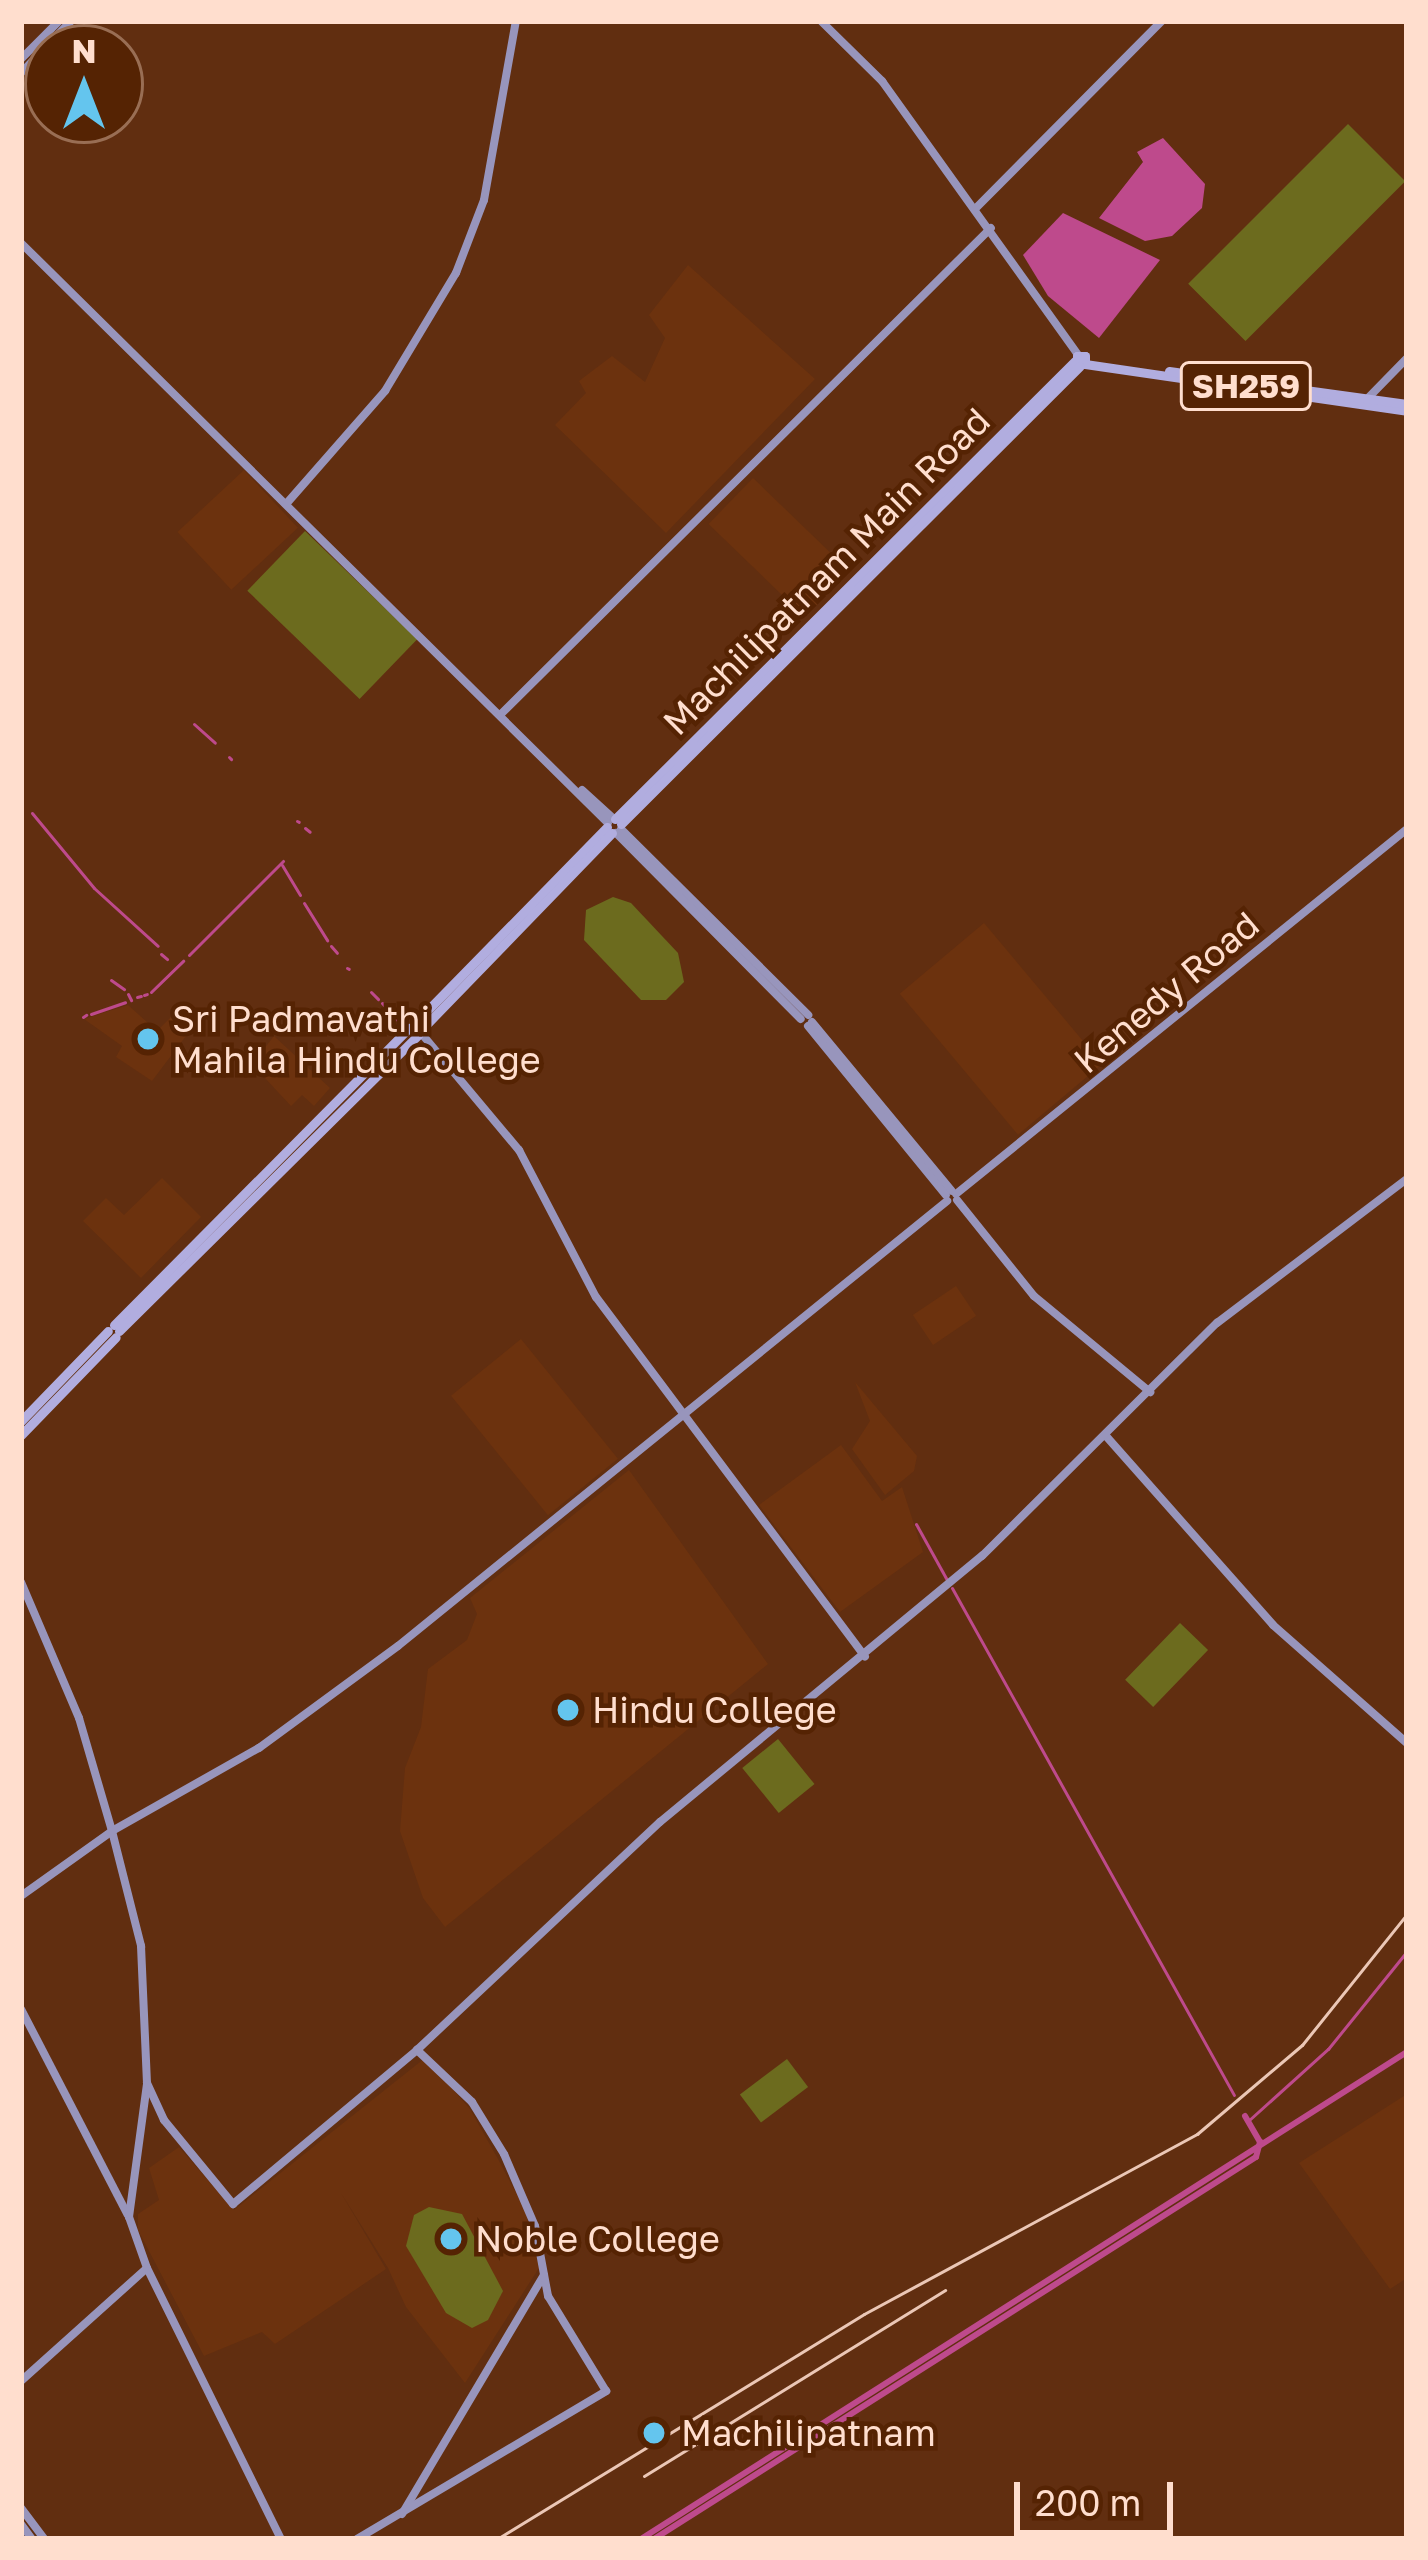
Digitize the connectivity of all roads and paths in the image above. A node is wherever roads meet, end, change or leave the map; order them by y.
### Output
1 (59, 21) edge
2 (71, 21) edge
3 (516, 21) edge
4 (821, 21) edge
5 (1162, 21) edge
6 (21, 59) edge
7 (21, 73) edge
8 (977, 207) junction
9 (991, 228) junction
10 (21, 243) edge
11 (1407, 358) edge
12 (1081, 361) junction
13 (1368, 398) junction
14 (1407, 407) edge
15 (287, 503) junction
16 (501, 713) junction
17 (615, 826) junction
18 (1407, 829) edge
19 (417, 1029) junction
20 (1407, 1179) edge
21 (951, 1196) junction
22 (114, 1331) junction
23 (1150, 1392) junction
24 (686, 1415) junction
25 (21, 1421) edge
26 (21, 1436) edge
27 (1106, 1436) junction
28 (21, 1582) edge
29 (866, 1656) junction
30 (1407, 1743) edge
31 (112, 1831) junction
32 (21, 1897) edge
33 (21, 2009) edge
34 (417, 2050) junction
35 (147, 2084) junction
36 (128, 2217) junction
37 (147, 2267) junction
38 (545, 2272) junction
39 (21, 2380) edge
40 (21, 2508) edge
41 (401, 2516) junction
42 (21, 2524) edge
43 (32, 2539) edge
44 (44, 2539) edge
45 (281, 2539) edge
46 (357, 2539) edge

1 - 6 street
2 - 7 street
3 - 15 street
4 - 8 street
5 - 8 street
8 - 9 street
9 - 12 street
9 - 16 street
10 - 15 street
11 - 13 street
12 - 13 main road, SH259
12 - 14 main road, SH259
12 - 17 main road, Machilipatnam Main Road
13 - 14 main road, SH259
15 - 16 street
16 - 17 street
17 - 19 main road, Machilipatnam Main Road
17 - 21 street
18 - 21 street, Kenedy Road
19 - 22 main road, Machilipatnam Main Road
19 - 24 street
20 - 23 street
21 - 23 street
21 - 24 street, Kenedy Road
22 - 25 main road, Machilipatnam Main Road
22 - 26 main road, Machilipatnam Main Road
23 - 27 street
24 - 29 street
24 - 31 street, Kenedy Road
27 - 29 street
27 - 30 street
28 - 31 street
29 - 34 street
31 - 32 street, Kenedy Road
31 - 35 street
33 - 36 street
34 - 35 street
34 - 38 street
35 - 36 street
36 - 37 street
37 - 39 street
37 - 45 street
38 - 41 street
38 - 41 street
40 - 44 street
41 - 46 street
42 - 43 street

